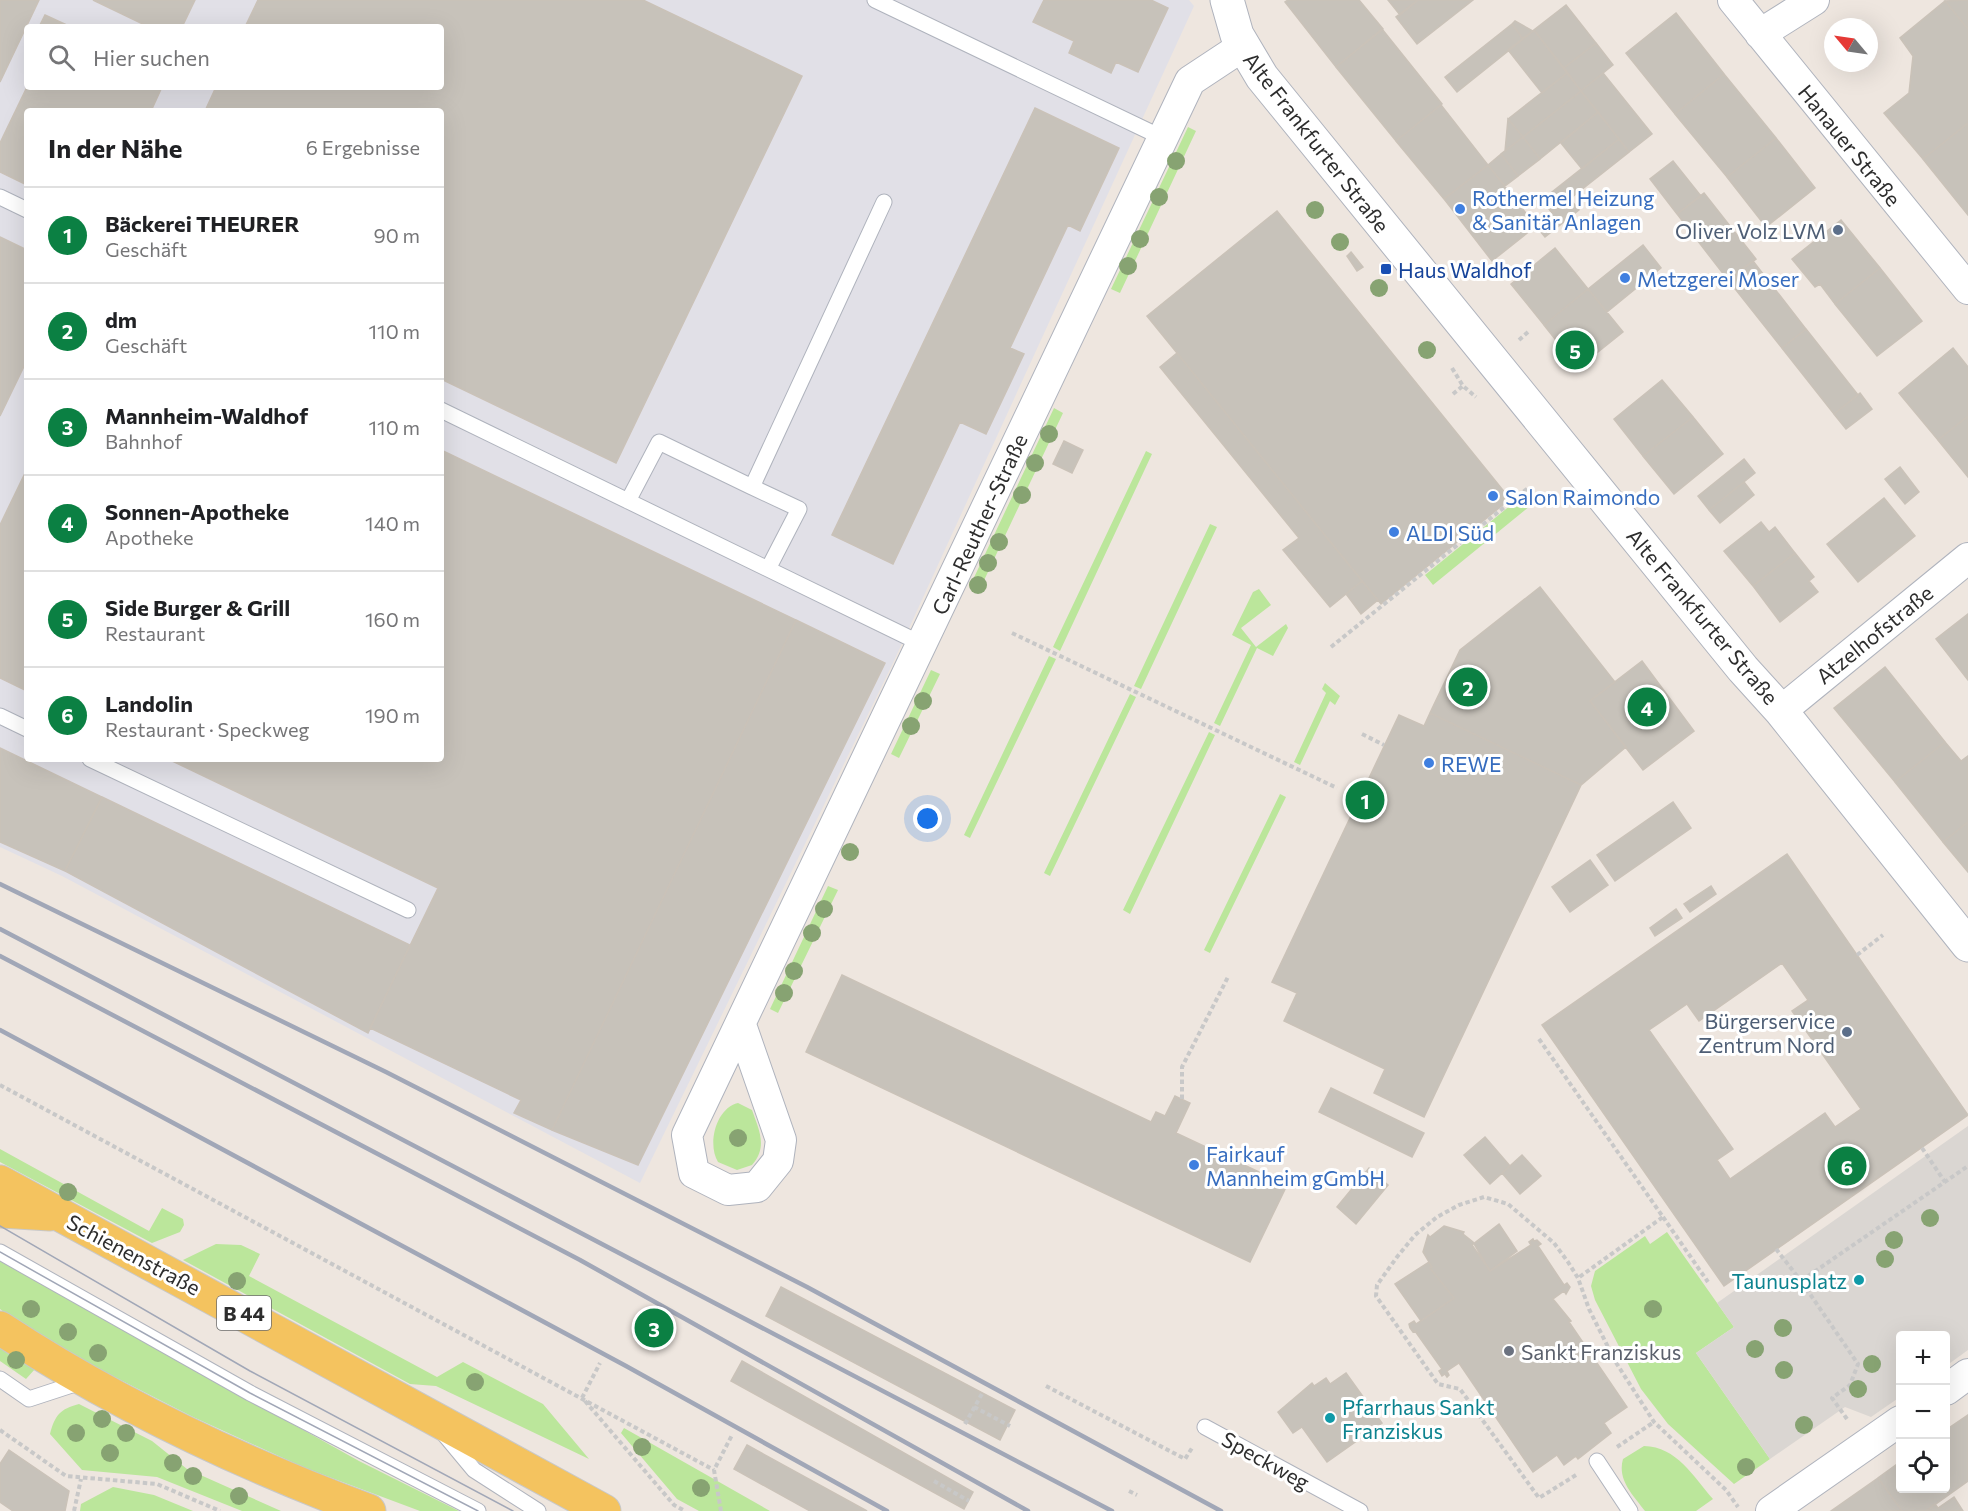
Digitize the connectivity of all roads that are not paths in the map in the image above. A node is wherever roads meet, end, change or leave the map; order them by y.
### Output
1 (875, 0) edge
2 (1227, 0) edge
3 (1733, 0) edge
4 (1814, 0) edge
5 (1760, 34) junction
6 (1243, 46) junction
7 (1163, 138) junction
8 (0, 197) edge
9 (884, 202) dead end
10 (24, 209) edge
11 (1968, 289) edge
12 (444, 411) edge
13 (752, 487) junction
14 (628, 501) junction
15 (1968, 558) edge
16 (768, 569) junction
17 (922, 644) junction
18 (1781, 711) junction
19 (0, 716) edge
20 (24, 728) edge
21 (96, 762) edge
22 (408, 910) dead end
23 (1968, 945) edge
24 (741, 1025) junction
25 (0, 1182) edge
26 (0, 1211) edge
27 (61, 1215) junction
28 (0, 1252) edge
29 (0, 1328) edge
30 (1968, 1374) edge
31 (0, 1379) edge
32 (86, 1380) junction
33 (1950, 1387) edge
34 (426, 1412) junction
35 (1896, 1424) edge
36 (1204, 1427) road end
37 (1597, 1461) road end
38 (328, 1502) edge
39 (369, 1511) edge
40 (478, 1511) edge
41 (538, 1511) edge
42 (604, 1511) edge
43 (1360, 1511) edge
44 (1630, 1511) edge
45 (1771, 1511) edge

1 - 7 lane
2 - 6 street, Alte Frankfurter Straße
3 - 5 street, Hanauer Straße
4 - 5 street
5 - 11 street, Hanauer Straße
6 - 7 street, Carl-Reuther-Straße
6 - 18 street, Alte Frankfurter Straße
7 - 17 street, Carl-Reuther-Straße
8 - 10 lane
9 - 13 lane
12 - 14 lane
13 - 14 lane
13 - 16 lane
14 - 16 lane
15 - 18 street, Atzelhofstraße
16 - 17 lane
17 - 24 street, Carl-Reuther-Straße
18 - 23 street, Alte Frankfurter Straße
19 - 20 lane
21 - 22 lane
24 - 24 street, Carl-Reuther-Straße
25 - 27 main road, Schienenstraße / B 44
26 - 27 main road, B 44
27 - 34 main road, Schienenstraße / B 44
28 - 40 lane
29 - 32 main road
30 - 33 street
31 - 32 lane
32 - 38 main road
34 - 41 lane
34 - 42 main road, B 44
35 - 45 street
36 - 43 lane, Speckweg
37 - 44 lane
38 - 39 main road

